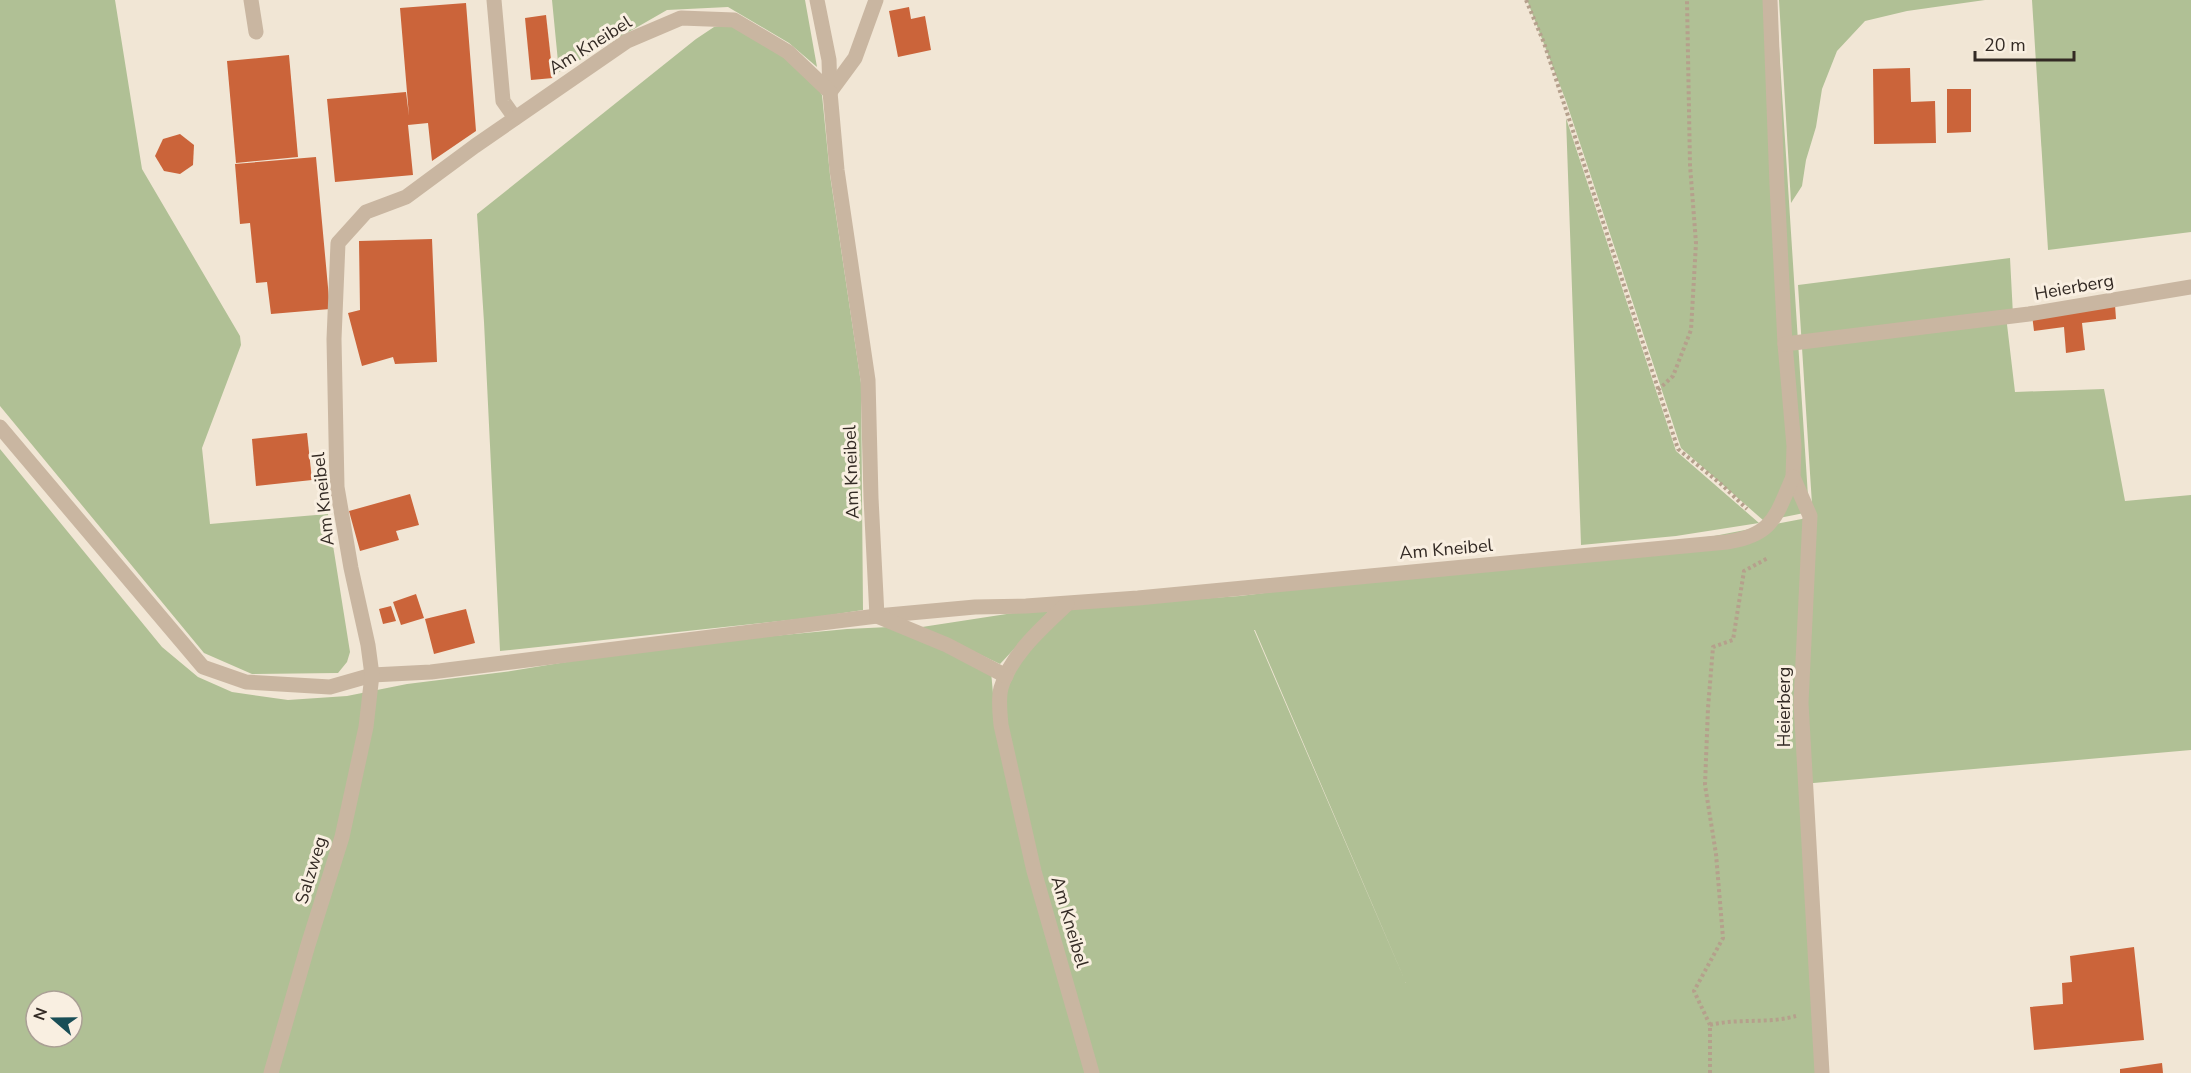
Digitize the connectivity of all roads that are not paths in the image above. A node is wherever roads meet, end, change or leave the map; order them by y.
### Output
1 (251, 0) edge
2 (494, 0) edge
3 (817, 0) edge
4 (876, 0) edge
5 (1770, 0) edge
6 (256, 32) dead end
7 (830, 92) junction
8 (515, 118) junction
9 (2191, 287) edge
10 (1785, 344) junction
11 (0, 427) edge
12 (1793, 477) junction
13 (1067, 604) junction
14 (878, 616) junction
15 (372, 675) junction
16 (1006, 676) junction
17 (271, 1073) edge
18 (1092, 1073) edge
19 (1822, 1073) edge

1 - 6 street
2 - 8 street
3 - 7 street
4 - 7 street
5 - 10 street, Heierberg
7 - 8 street, Am Kneibel
7 - 14 street, Am Kneibel
8 - 15 street, Am Kneibel
9 - 10 street, Heierberg
10 - 12 street, Heierberg
11 - 15 street, Am Kneibel
12 - 13 street, Am Kneibel
12 - 19 street, Heierberg
13 - 14 street, Am Kneibel
13 - 16 street, Am Kneibel
14 - 15 street, Am Kneibel
14 - 16 street
15 - 17 street, Salzweg
16 - 18 street, Am Kneibel

